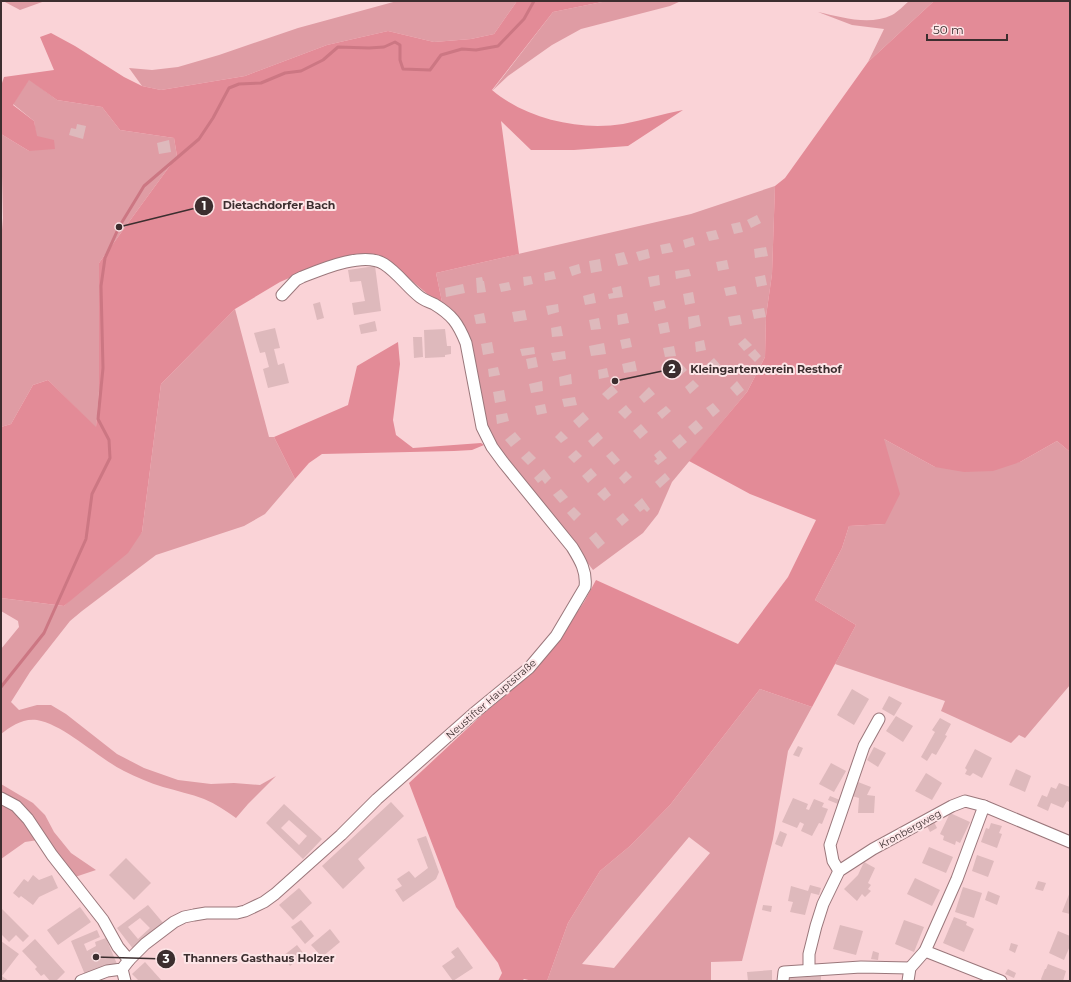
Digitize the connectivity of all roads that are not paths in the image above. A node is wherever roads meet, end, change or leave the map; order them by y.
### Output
1 (282, 295) dead end
2 (879, 719) dead end
3 (1, 798) edge
4 (984, 806) junction
5 (1070, 842) edge
6 (838, 871) junction
7 (925, 952) junction
8 (129, 960) junction
9 (910, 968) junction
10 (122, 969) junction
11 (809, 970) junction
12 (81, 981) edge
13 (125, 981) edge
14 (783, 981) edge
15 (908, 981) edge
16 (1001, 981) edge

1 - 8 street, Neustifter Hauptstraße
2 - 6 street
3 - 8 street
4 - 5 street, Kronbergweg
4 - 6 street, Kronbergweg
4 - 7 street
6 - 11 street
7 - 9 street
7 - 16 street
8 - 10 street, Neustifter Hauptstraße
9 - 11 street
9 - 15 street
10 - 12 street
10 - 13 street
11 - 14 street

